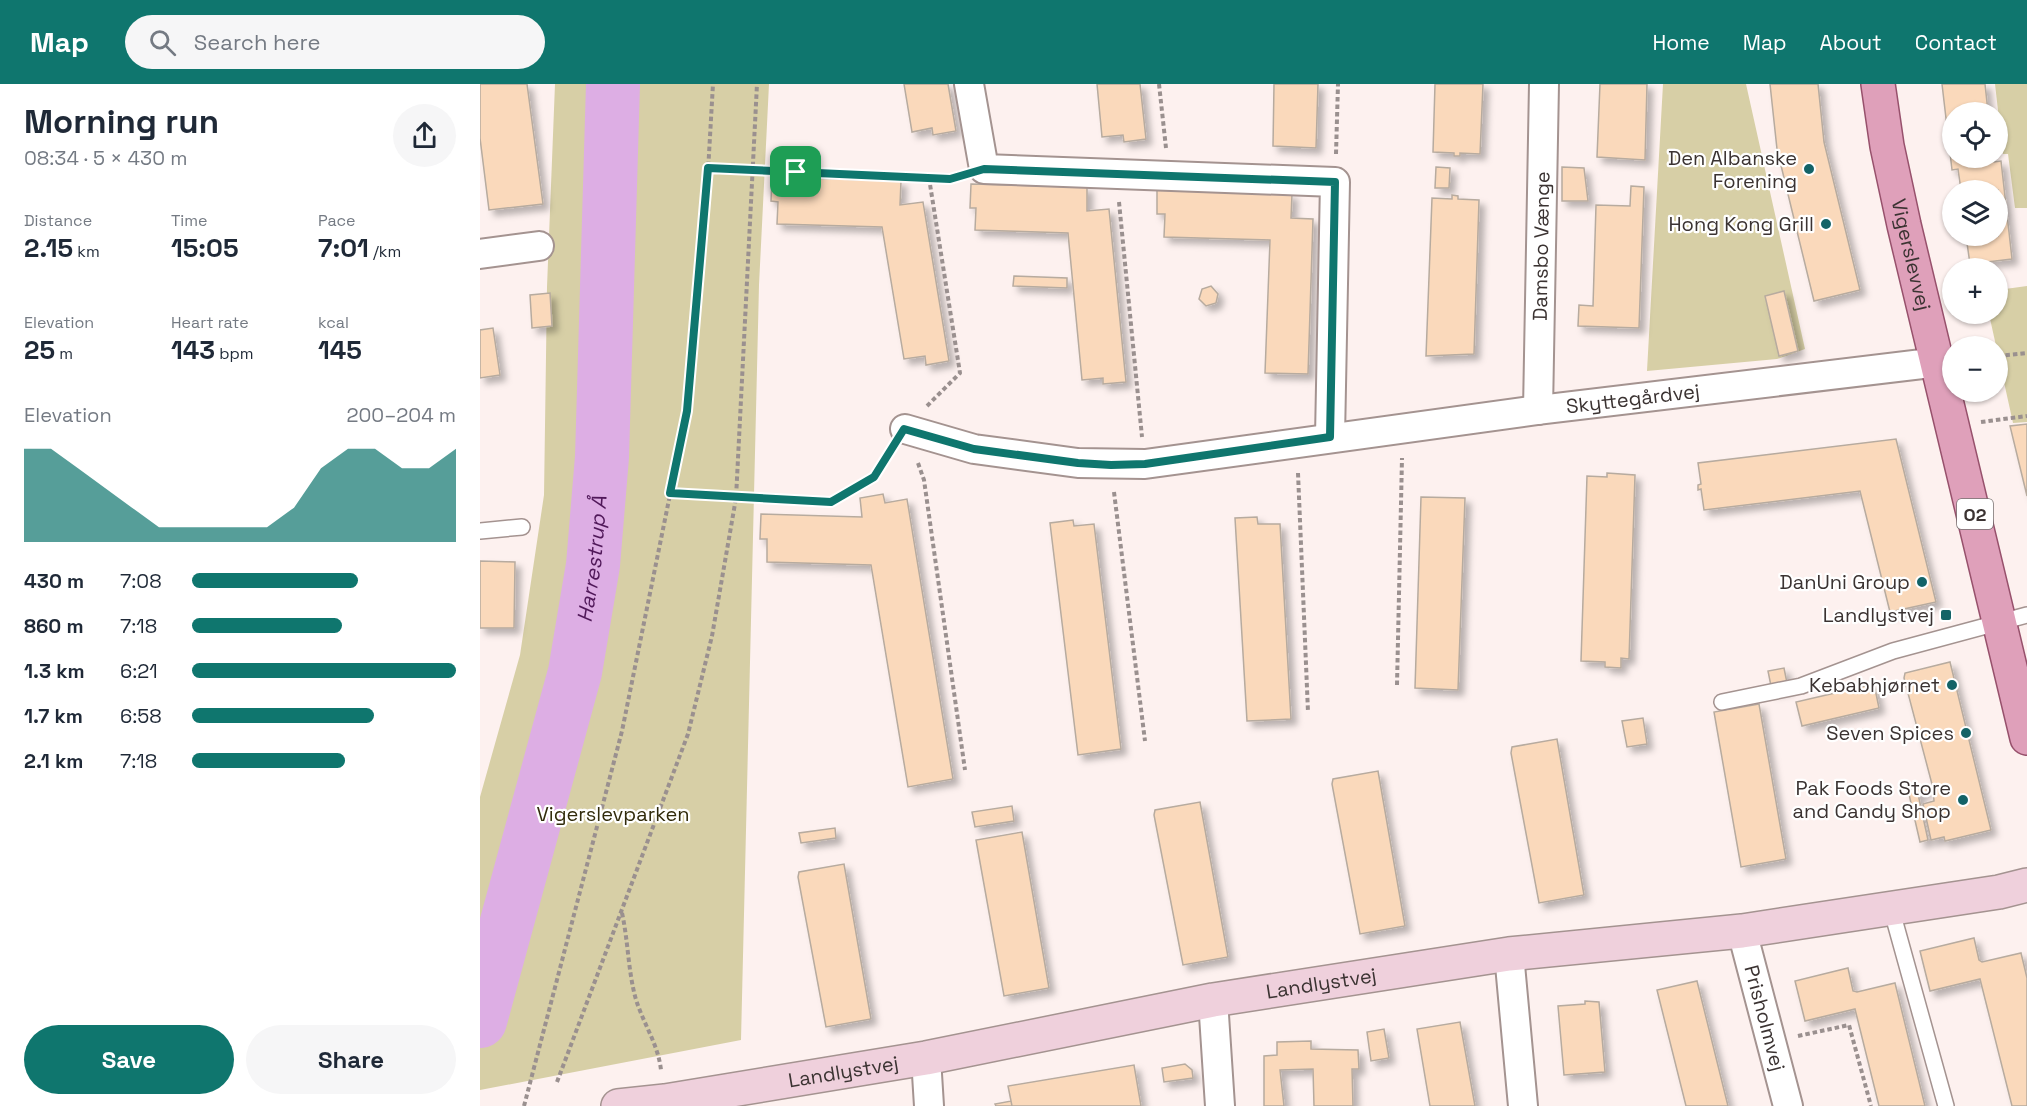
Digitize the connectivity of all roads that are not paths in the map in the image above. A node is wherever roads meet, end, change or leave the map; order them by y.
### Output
1 (969, 84) edge
2 (1544, 84) edge
3 (1878, 84) edge
4 (539, 246) dead end
5 (480, 254) edge
6 (1939, 362) junction
7 (1538, 410) junction
8 (904, 429) road end
9 (1330, 437) junction
10 (522, 527) dead end
11 (480, 531) edge
12 (2014, 619) edge
13 (1722, 702) dead end
14 (2027, 738) edge
15 (2027, 885) edge
16 (1891, 908) junction
17 (1742, 931) junction
18 (1509, 954) junction
19 (1213, 1000) junction
20 (926, 1058) junction
21 (620, 1106) edge
22 (929, 1106) edge
23 (1220, 1106) edge
24 (1524, 1106) edge
25 (1788, 1106) edge
26 (1946, 1106) edge

1 - 9 street
2 - 7 street, Damsbo Vænge
3 - 6 main road, Vigerslevvej / O2
4 - 5 street
6 - 7 street, Skyttegårdvej
6 - 12 main road, Vigerslevvej / O2
7 - 9 street, Skyttegårdvej
8 - 9 street, Skyttegårdvej
10 - 11 lane
12 - 13 lane
12 - 14 main road, Vigerslevvej / O2
15 - 16 street, Landlystvej
16 - 17 street, Landlystvej
16 - 26 lane
17 - 18 street, Landlystvej
17 - 25 street, Prisholmvej
18 - 19 street, Landlystvej
18 - 24 street
19 - 20 street, Landlystvej
19 - 23 street
20 - 21 street, Landlystvej
20 - 22 street

